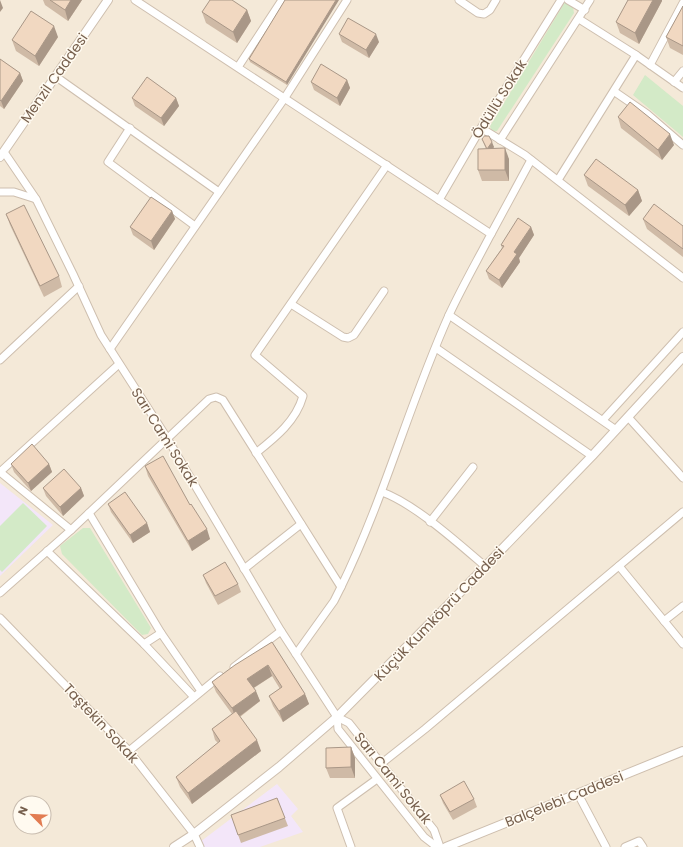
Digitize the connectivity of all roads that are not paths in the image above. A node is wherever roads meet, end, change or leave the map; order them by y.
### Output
1 (108, 0) edge
2 (135, 0) edge
3 (282, 0) edge
4 (347, 0) edge
5 (459, 0) edge
6 (496, 0) edge
7 (561, 0) edge
8 (568, 0) edge
9 (590, 0) edge
10 (683, 3) edge
11 (585, 10) junction
12 (579, 19) junction
13 (636, 55) junction
14 (650, 64) junction
15 (238, 67) junction
16 (683, 71) edge
17 (55, 76) junction
18 (674, 82) junction
19 (683, 88) edge
20 (615, 92) junction
21 (284, 99) junction
22 (130, 128) junction
23 (481, 128) junction
24 (500, 140) junction
25 (683, 145) edge
26 (1, 153) edge
27 (531, 160) junction
28 (387, 165) junction
29 (558, 180) junction
30 (0, 192) edge
31 (219, 192) junction
32 (36, 199) junction
33 (440, 200) junction
34 (195, 226) junction
35 (491, 234) junction
36 (683, 278) edge
37 (79, 286) junction
38 (384, 291) dead end
39 (291, 304) junction
40 (449, 315) junction
41 (683, 332) edge
42 (436, 348) junction
43 (110, 349) junction
44 (683, 358) edge
45 (0, 360) edge
46 (120, 364) junction
47 (628, 417) junction
48 (603, 420) junction
49 (616, 430) junction
50 (167, 438) junction
51 (256, 453) junction
52 (592, 456) junction
53 (473, 467) dead end
54 (0, 472) edge
55 (683, 478) edge
56 (382, 492) junction
57 (683, 512) edge
58 (89, 513) junction
59 (430, 522) junction
60 (301, 524) junction
61 (71, 530) junction
62 (47, 551) junction
63 (486, 566) junction
64 (619, 566) junction
65 (244, 569) junction
66 (341, 587) junction
67 (0, 593) edge
68 (683, 606) edge
69 (0, 618) edge
70 (664, 621) junction
71 (281, 630) junction
72 (161, 633) junction
73 (144, 644) junction
74 (683, 644) edge
75 (296, 654) junction
76 (201, 691) junction
77 (194, 696) junction
78 (337, 717) junction
79 (129, 751) junction
80 (683, 751) edge
81 (382, 763) junction
82 (377, 779) junction
83 (578, 794) junction
84 (194, 834) junction
85 (174, 847) edge
86 (200, 847) edge
87 (350, 847) edge
88 (438, 847) edge
89 (446, 847) edge
90 (606, 847) edge
91 (625, 847) edge
92 (643, 847) edge

1 - 17 street, Menzil Caddesi
2 - 15 street
3 - 15 street
4 - 21 street
5 - 6 street
7 - 23 street, Ödüllü Sokak
8 - 11 street
9 - 11 street
10 - 14 street
11 - 12 street
12 - 13 street
12 - 24 street
13 - 14 street
13 - 20 street
14 - 18 street
15 - 21 street
16 - 18 street
17 - 22 street
17 - 26 street, Menzil Caddesi
18 - 19 street
20 - 25 street
20 - 29 street
21 - 28 street
21 - 31 street
22 - 31 street
22 - 34 street
23 - 24 street
23 - 33 street, Ödüllü Sokak
24 - 27 street
26 - 32 street, Sarı Cami Sokak
27 - 29 street
27 - 35 street
28 - 33 street
28 - 39 street
29 - 36 street
30 - 32 street
31 - 34 street
32 - 37 street, Sarı Cami Sokak
33 - 35 street
34 - 43 street
35 - 40 street
37 - 43 street, Sarı Cami Sokak
37 - 45 street
38 - 39 street
39 - 51 street
40 - 42 street
40 - 48 street
41 - 48 street
42 - 52 street
42 - 56 street
43 - 46 street, Sarı Cami Sokak
44 - 47 street, Küçük Kumköprü Caddesi
46 - 50 street, Sarı Cami Sokak
46 - 54 street
47 - 49 street, Küçük Kumköprü Caddesi
47 - 55 street
48 - 49 street
49 - 52 street, Küçük Kumköprü Caddesi
50 - 51 street
50 - 58 street
50 - 65 street, Sarı Cami Sokak
51 - 60 street
52 - 63 street, Küçük Kumköprü Caddesi
53 - 59 street
54 - 61 street
56 - 59 street
56 - 66 street
57 - 64 street
58 - 61 street
58 - 72 street
59 - 63 street
60 - 65 street
60 - 66 street
61 - 62 street
62 - 67 street
62 - 73 street
63 - 78 street, Küçük Kumköprü Caddesi
64 - 70 street
64 - 81 street
65 - 71 street, Sarı Cami Sokak
66 - 75 street
68 - 70 street
69 - 79 street, Taştekin Sokak
70 - 74 street
71 - 75 street, Sarı Cami Sokak
71 - 76 street
72 - 73 street
72 - 76 street
73 - 77 street
75 - 78 street, Sarı Cami Sokak
76 - 77 street
77 - 79 street
78 - 81 street, Sarı Cami Sokak
78 - 82 street, Sarı Cami Sokak
78 - 84 street, Küçük Kumköprü Caddesi
79 - 84 street, Taştekin Sokak
80 - 83 street, Balçelebi Caddesi
81 - 88 street, Sarı Cami Sokak
82 - 87 street
82 - 88 street, Sarı Cami Sokak
83 - 89 street, Balçelebi Caddesi
83 - 90 street
84 - 85 street, Küçük Kumköprü Caddesi
84 - 86 street, Taştekin Sokak
91 - 92 street

